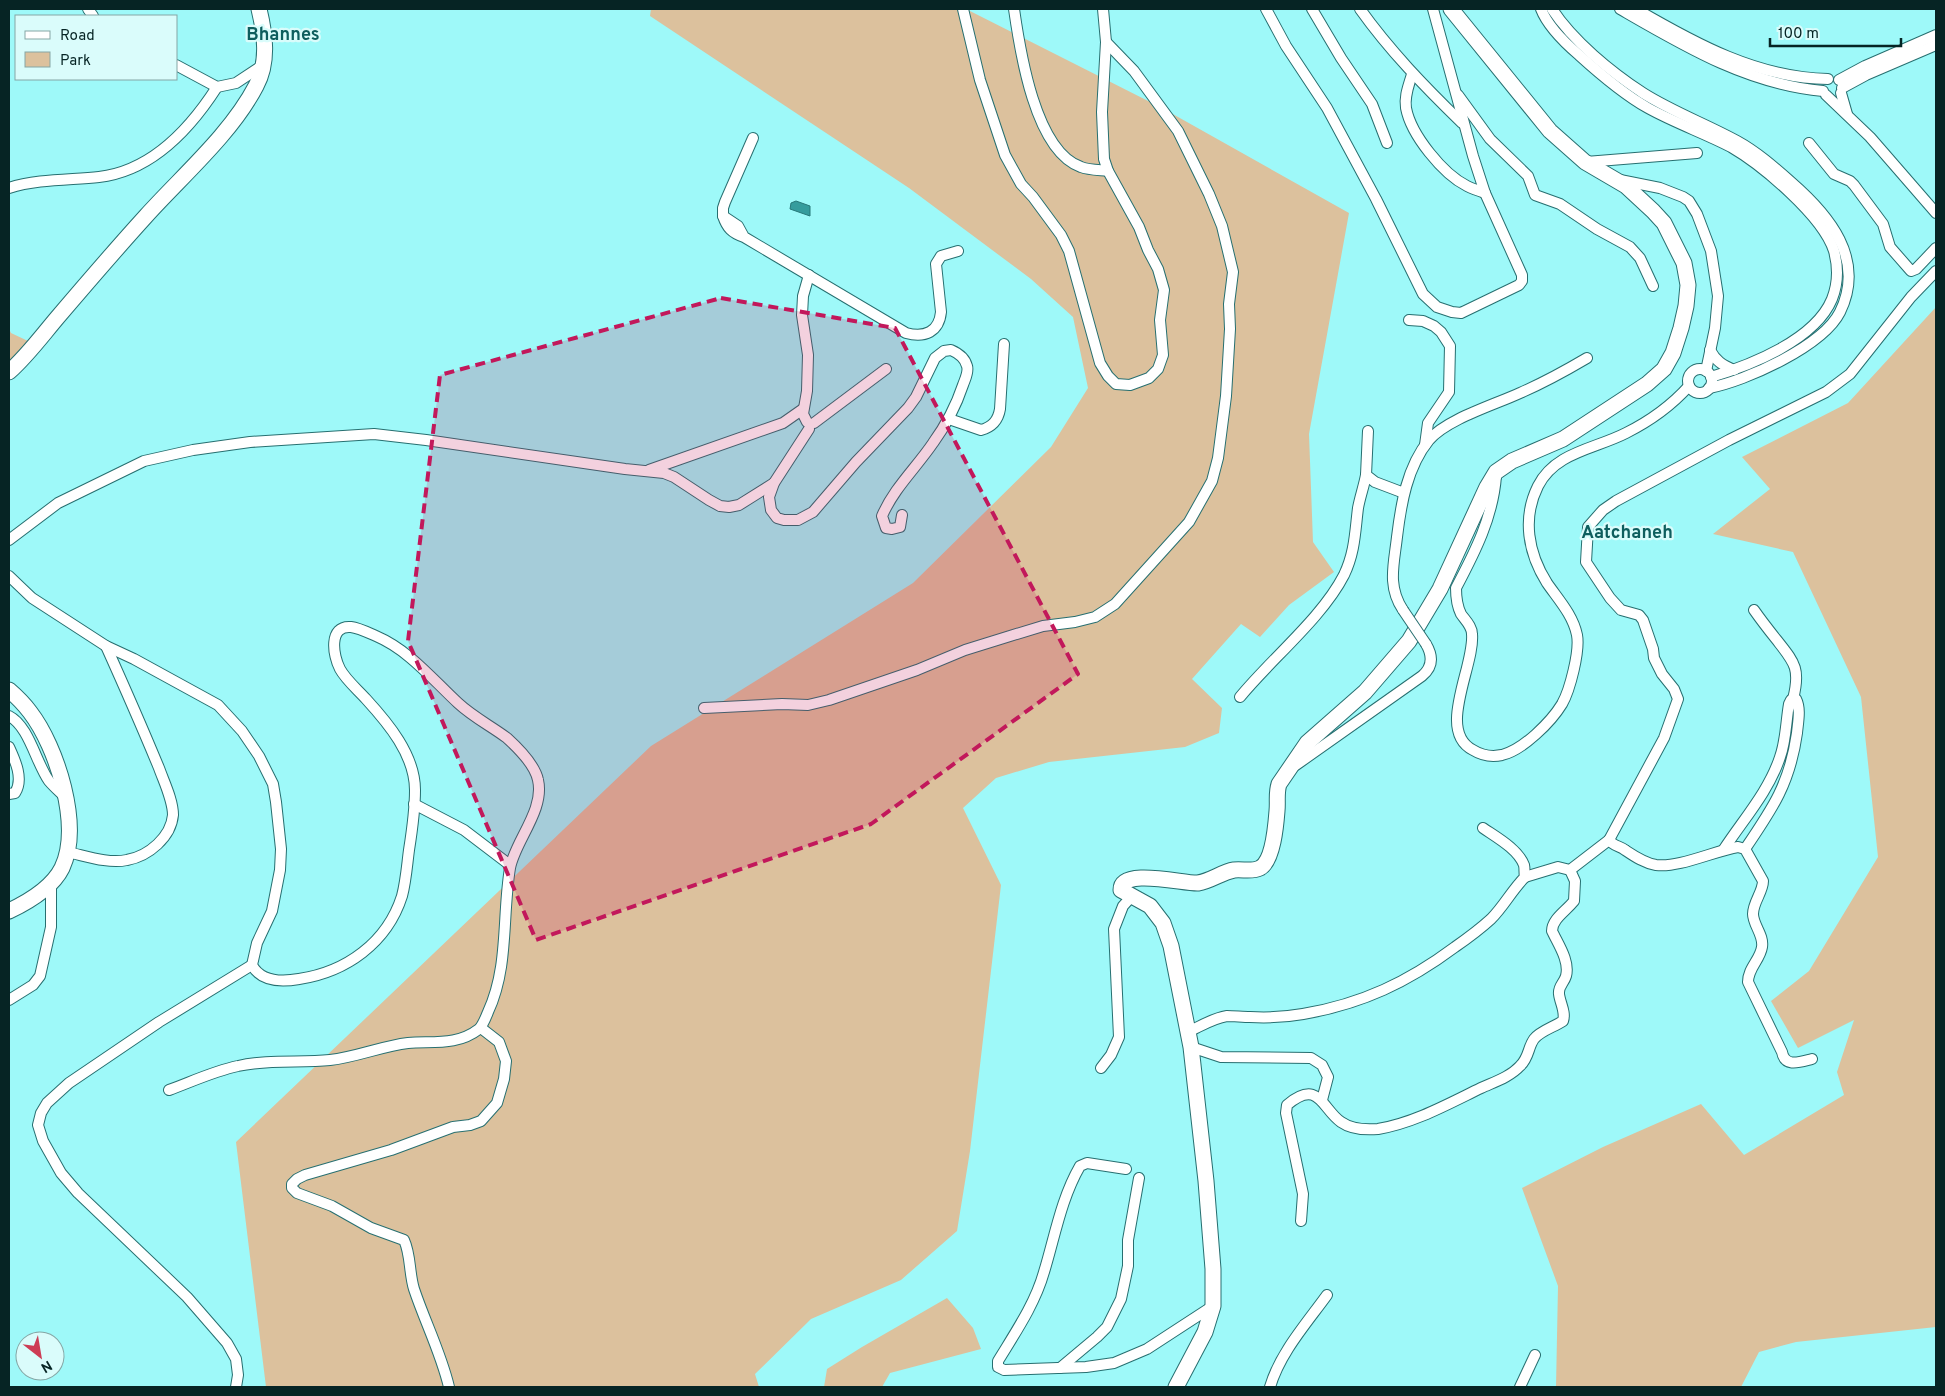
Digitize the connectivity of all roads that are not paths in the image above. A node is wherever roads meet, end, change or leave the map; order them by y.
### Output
1 (258, 9) edge
2 (963, 9) edge
3 (1014, 9) edge
4 (1103, 9) edge
5 (1266, 9) edge
6 (1312, 9) edge
7 (1360, 9) edge
8 (1433, 9) edge
9 (1451, 9) edge
10 (1541, 9) edge
11 (1552, 9) edge
12 (1620, 9) edge
13 (1636, 9) edge
14 (1655, 24) junction
15 (1571, 31) junction
16 (1936, 34) edge
17 (1562, 38) junction
18 (1106, 42) junction
19 (1936, 45) edge
20 (263, 65) junction
21 (178, 66) edge
22 (1412, 74) junction
23 (1623, 85) junction
24 (1838, 85) junction
25 (217, 87) junction
26 (1454, 89) junction
27 (1824, 93) junction
28 (1847, 115) junction
29 (1463, 124) junction
30 (753, 138) dead end
31 (1387, 143) dead end
32 (1810, 143) dead end
33 (1697, 153) dead end
34 (1585, 162) junction
35 (1108, 171) junction
36 (1614, 178) junction
37 (9, 188) edge
38 (1485, 193) junction
39 (1936, 214) edge
40 (1936, 248) edge
41 (958, 251) dead end
42 (1936, 271) edge
43 (809, 276) junction
44 (1653, 286) dead end
45 (1409, 320) dead end
46 (1004, 344) dead end
47 (1709, 352) junction
48 (1588, 358) dead end
49 (886, 369) dead end
50 (1734, 370) junction
51 (9, 372) edge
52 (1705, 372) junction
53 (1689, 386) junction
54 (1709, 388) junction
55 (1698, 393) junction
56 (1669, 406) junction
57 (804, 409) junction
58 (949, 419) junction
59 (810, 425) junction
60 (1368, 431) dead end
61 (1425, 446) junction
62 (648, 470) junction
63 (1496, 472) junction
64 (1366, 475) junction
65 (774, 483) junction
66 (1404, 493) junction
67 (902, 515) dead end
68 (9, 540) edge
69 (9, 576) edge
70 (1754, 610) dead end
71 (106, 646) junction
72 (9, 690) edge
73 (1240, 697) dead end
74 (1793, 699) junction
75 (704, 708) dead end
76 (9, 716) edge
77 (9, 747) edge
78 (1289, 770) junction
79 (9, 794) edge
80 (66, 798) junction
81 (414, 804) junction
82 (1483, 828) dead end
83 (1609, 840) junction
84 (1745, 849) junction
85 (1724, 850) junction
86 (67, 852) junction
87 (510, 865) junction
88 (1570, 870) junction
89 (1525, 877) junction
90 (52, 882) junction
91 (1132, 896) junction
92 (9, 911) edge
93 (252, 965) junction
94 (9, 1000) edge
95 (481, 1028) junction
96 (1189, 1039) junction
97 (1812, 1059) dead end
98 (1101, 1068) dead end
99 (169, 1090) dead end
100 (1322, 1100) junction
101 (1126, 1169) dead end
102 (1139, 1178) dead end
103 (1302, 1221) dead end
104 (1327, 1295) dead end
105 (1213, 1306) junction
106 (1535, 1355) dead end
107 (1060, 1368) junction
108 (236, 1387) edge
109 (449, 1387) edge
110 (1176, 1387) edge
111 (1270, 1387) edge
112 (1520, 1387) edge

1 - 20 main road
2 - 35 street
3 - 35 street
4 - 18 street
5 - 38 street
6 - 31 street
7 - 22 street
8 - 26 street
9 - 34 main road
10 - 17 street
11 - 15 street
12 - 14 street
13 - 14 street
14 - 24 street
14 - 27 street
15 - 17 street
15 - 23 street
16 - 24 street
17 - 23 street
18 - 35 street
18 - 75 street
19 - 24 street
20 - 25 street
20 - 51 main road
21 - 25 street
22 - 29 street
22 - 38 street
23 - 50 street
23 - 54 street
24 - 27 street
24 - 27 street
24 - 28 street
25 - 37 street
26 - 29 street
26 - 44 street
27 - 28 street
28 - 39 street
29 - 38 street
30 - 43 street
32 - 40 street
33 - 34 street
34 - 36 main road
36 - 47 street
36 - 63 main road
41 - 43 street
42 - 83 street
43 - 57 street
45 - 61 street
46 - 58 street
47 - 50 street
47 - 52 street
48 - 61 street
49 - 59 street
50 - 52 street
52 - 53 street
52 - 54 street
53 - 55 street
53 - 56 street
54 - 55 street
55 - 56 street
56 - 63 street
57 - 59 street
57 - 62 street
58 - 65 street
58 - 67 street
59 - 65 street
60 - 64 street
61 - 66 street
62 - 65 street
62 - 68 street
63 - 78 main road
64 - 66 street
64 - 73 street
66 - 78 street, bridge
69 - 71 street
70 - 74 street
71 - 86 street
71 - 93 street
72 - 80 main road
74 - 84 street
74 - 85 street
76 - 80 street
77 - 79 street
78 - 91 main road
80 - 86 main road
81 - 87 street
81 - 87 street
81 - 93 street
82 - 89 street
83 - 85 street
83 - 88 street
84 - 85 street
84 - 97 street
86 - 90 main road
87 - 95 street
88 - 89 street
88 - 100 street
89 - 96 street
90 - 92 main road
90 - 94 street
91 - 96 main road
91 - 98 street
93 - 108 street
95 - 99 street
95 - 109 street
96 - 100 street
96 - 105 main road
100 - 103 street
101 - 107 street
102 - 107 street
104 - 111 street
105 - 107 street
105 - 110 main road
106 - 112 street

